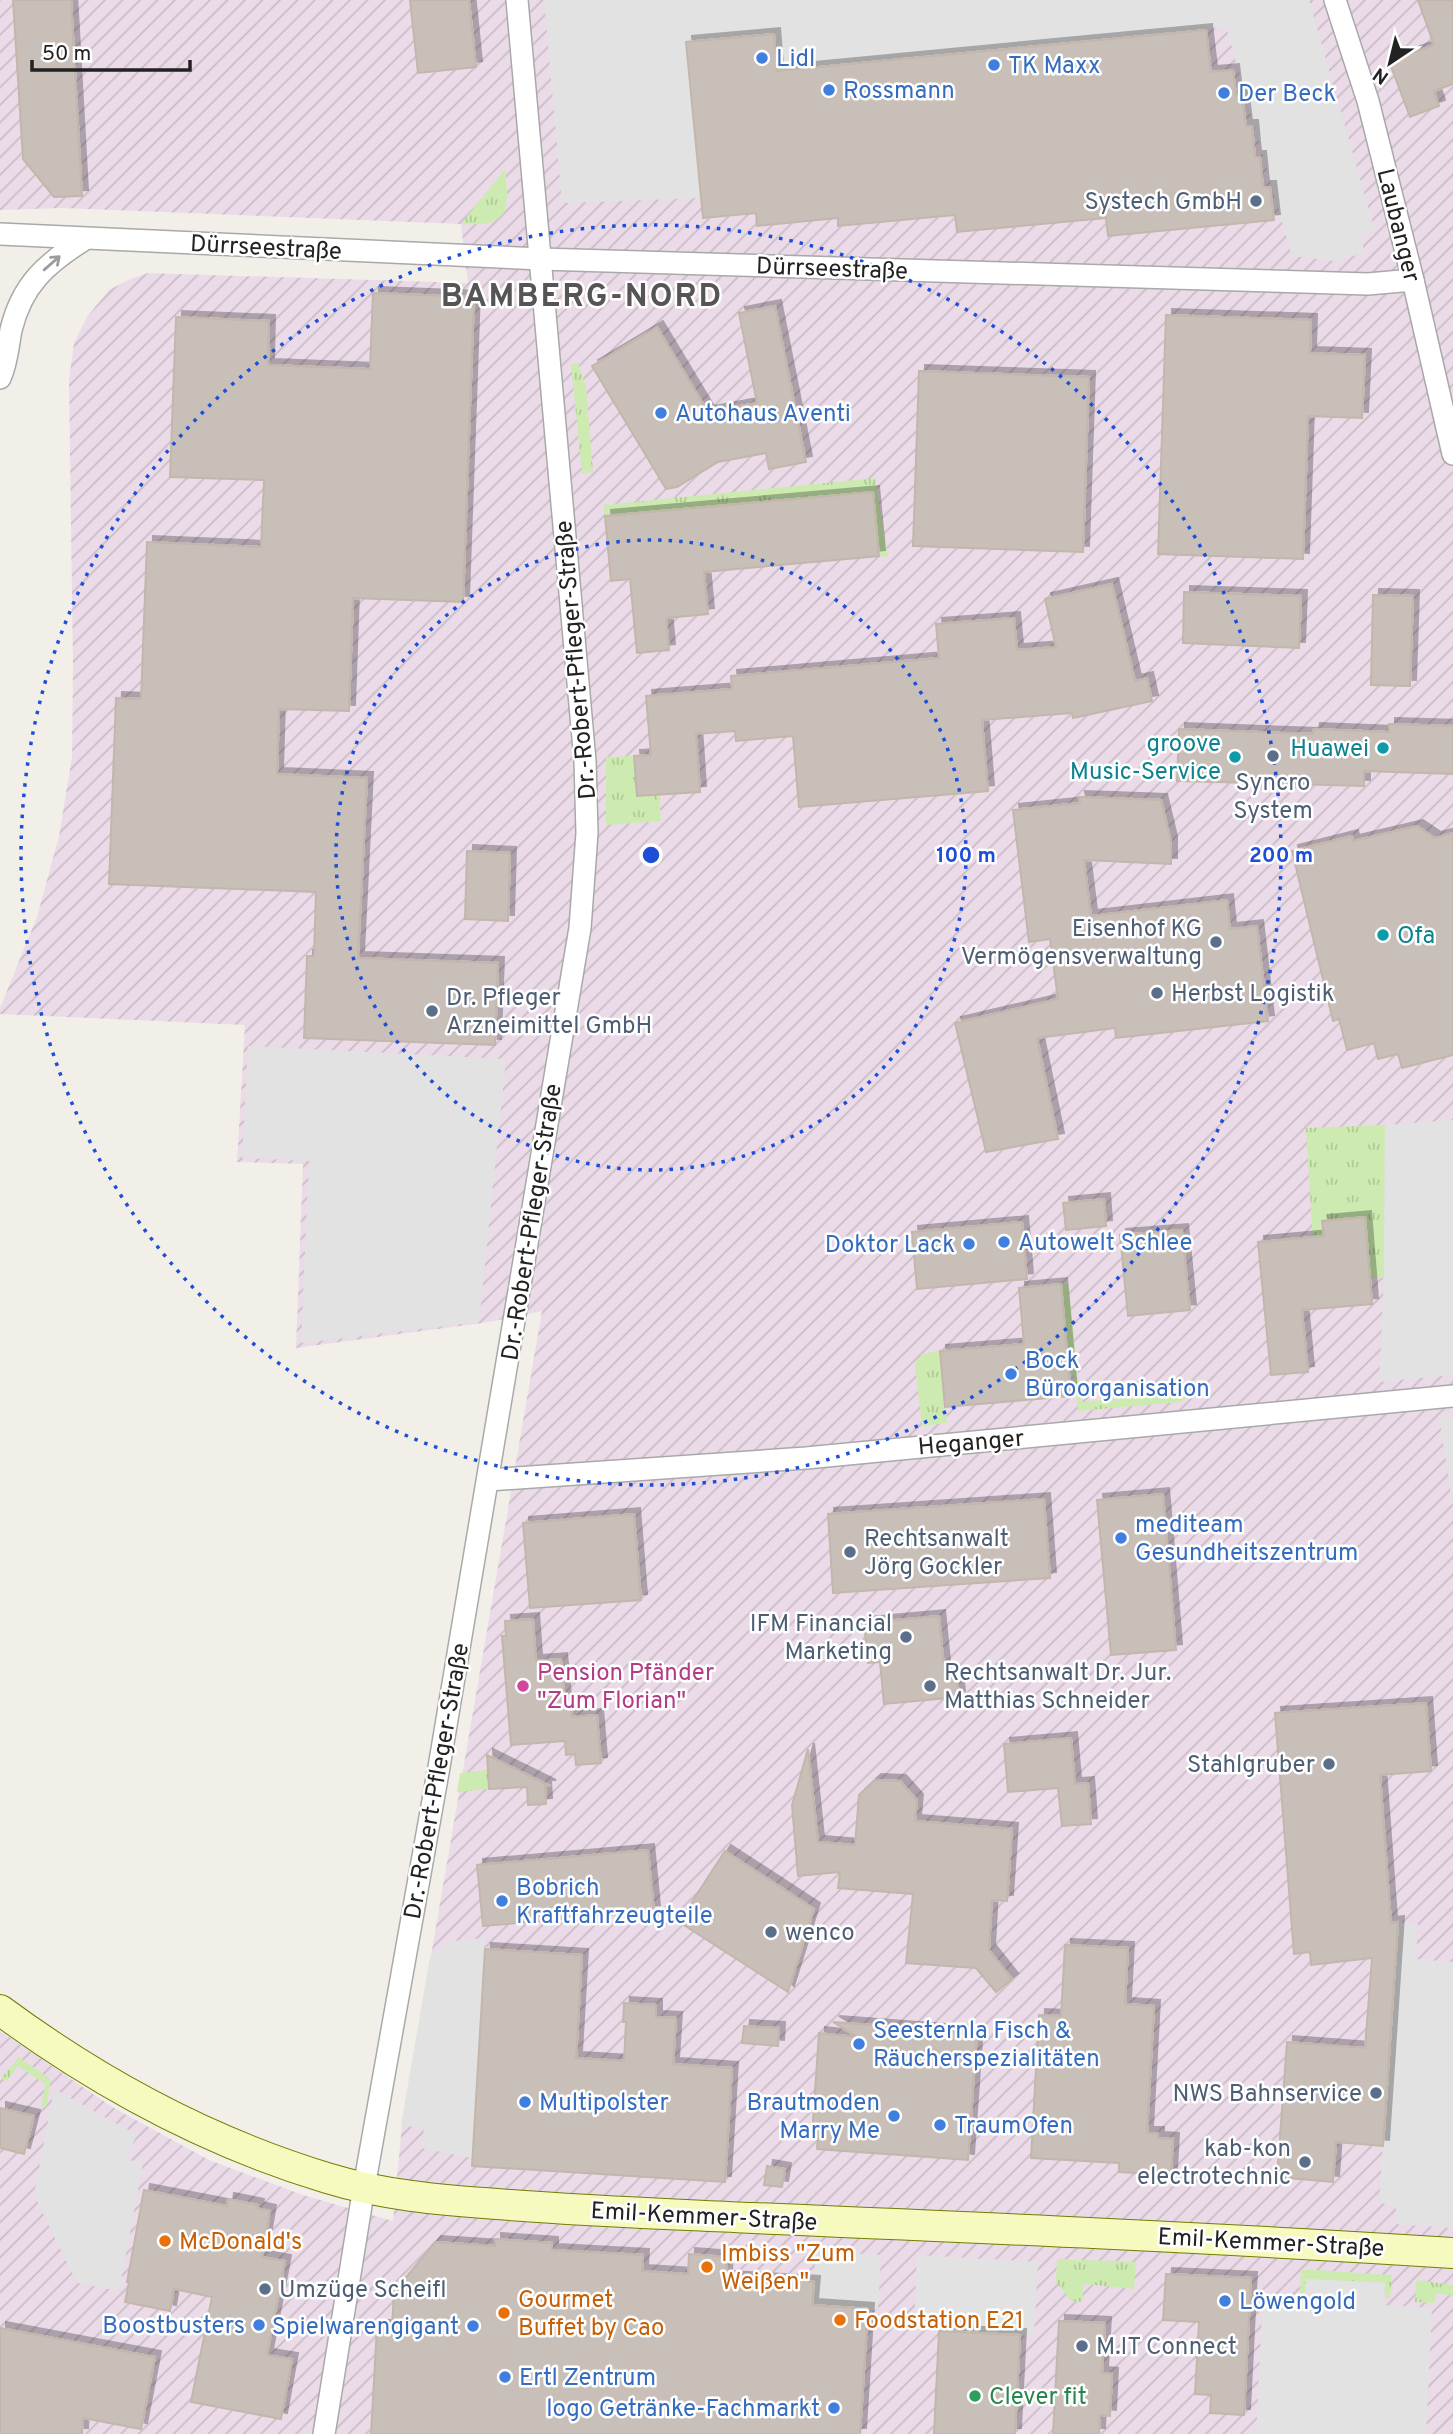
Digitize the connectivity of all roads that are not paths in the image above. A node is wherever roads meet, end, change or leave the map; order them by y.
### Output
1 (517, 0) edge
2 (1335, 0) edge
3 (0, 234) edge
4 (85, 239) junction
5 (541, 260) junction
6 (1413, 279) junction
7 (0, 378) edge
8 (1453, 454) edge
9 (1453, 1395) edge
10 (488, 1480) junction
11 (0, 2010) edge
12 (364, 2187) junction
13 (1453, 2253) edge
14 (324, 2434) edge

1 - 5 street, Dr.-Robert-Pfleger-Straße
2 - 6 street, Laubanger
3 - 4 street, Dürrseestraße
4 - 5 street, Dürrseestraße
7 -> 4 street
5 - 6 street, Dürrseestraße
5 - 10 street, Dr.-Robert-Pfleger-Straße
6 - 8 street, Laubanger
9 - 10 street, Heganger
10 - 12 street, Dr.-Robert-Pfleger-Straße
11 - 12 street, Emil-Kemmer-Straße
12 - 13 street, Emil-Kemmer-Straße
12 - 14 street, Dr.-Robert-Pfleger-Straße

